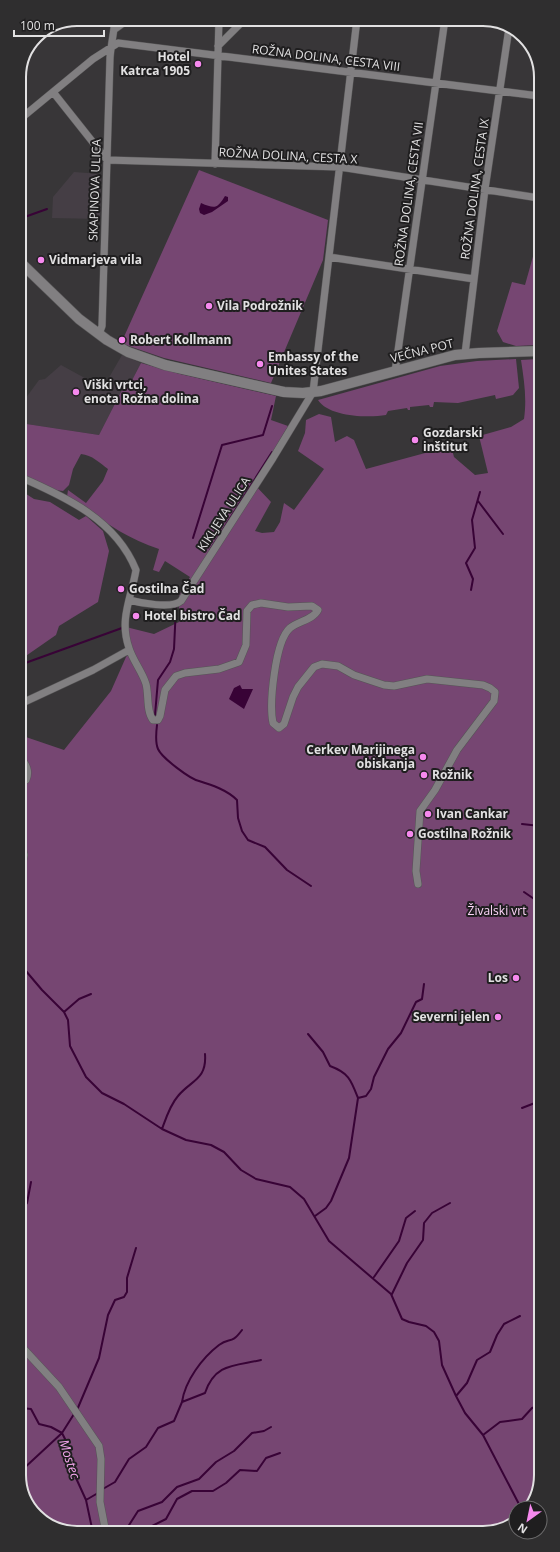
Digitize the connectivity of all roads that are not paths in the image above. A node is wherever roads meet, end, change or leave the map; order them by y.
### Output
1 (119, 26) edge
2 (219, 26) edge
3 (238, 26) edge
4 (356, 26) edge
5 (444, 26) edge
6 (115, 29) joint
7 (508, 33) edge
8 (111, 46) junction
9 (218, 46) junction
10 (217, 55) junction
11 (351, 71) junction
12 (436, 82) junction
13 (500, 91) junction
14 (52, 92) junction
15 (534, 95) edge
16 (26, 114) edge
17 (107, 160) junction
18 (215, 164) junction
19 (340, 167) junction
20 (422, 179) junction
21 (485, 189) junction
22 (534, 197) edge
23 (329, 257) junction
24 (26, 268) edge
25 (409, 269) junction
26 (474, 279) junction
27 (99, 334) junction
28 (534, 351) edge
29 (465, 354) junction
30 (395, 372) junction
31 (313, 392) junction
32 (26, 480) edge
33 (129, 600) junction
34 (129, 650) junction
35 (26, 701) edge
36 (26, 765) edge
37 (26, 780) edge
38 (418, 884) dead end
39 (26, 1351) edge
40 (105, 1526) edge

1 - 6 street
2 - 9 street
3 - 9 street
4 - 11 street
5 - 12 street, ROŽNA DOLINA, CESTA VII
6 - 8 street, SKAPINOVA ULICA
7 - 13 street, ROŽNA DOLINA, CESTA IX
8 - 10 street, ROŽNA DOLINA, CESTA VIII
8 - 14 street
8 - 17 street, SKAPINOVA ULICA
9 - 10 street
10 - 11 street, ROŽNA DOLINA, CESTA VIII
10 - 18 street
11 - 12 street, ROŽNA DOLINA, CESTA VIII
11 - 19 street
12 - 13 street, ROŽNA DOLINA, CESTA VIII
12 - 20 street, ROŽNA DOLINA, CESTA VII
13 - 15 street, ROŽNA DOLINA, CESTA VIII
13 - 21 street, ROŽNA DOLINA, CESTA IX
14 - 16 street
14 - 17 street
17 - 18 street, ROŽNA DOLINA, CESTA X
17 - 27 street, SKAPINOVA ULICA
18 - 19 street, ROŽNA DOLINA, CESTA X
19 - 20 street, ROŽNA DOLINA, CESTA X
19 - 23 street
20 - 21 street, ROŽNA DOLINA, CESTA X
20 - 25 street, ROŽNA DOLINA, CESTA VII
21 - 22 street, ROŽNA DOLINA, CESTA X
21 - 26 street, ROŽNA DOLINA, CESTA IX
23 - 25 street
23 - 31 street
24 - 27 main road, VEČNA POT
25 - 26 street
25 - 30 street, ROŽNA DOLINA, CESTA VII
26 - 29 street, ROŽNA DOLINA, CESTA IX
27 - 31 main road, VEČNA POT
28 - 29 main road, VEČNA POT
29 - 30 main road, VEČNA POT
30 - 31 main road, VEČNA POT
31 - 33 street, KIKLJEVA ULICA
32 - 33 street
33 - 34 street
34 - 35 street
34 - 38 street
36 - 37 street
39 - 40 street

